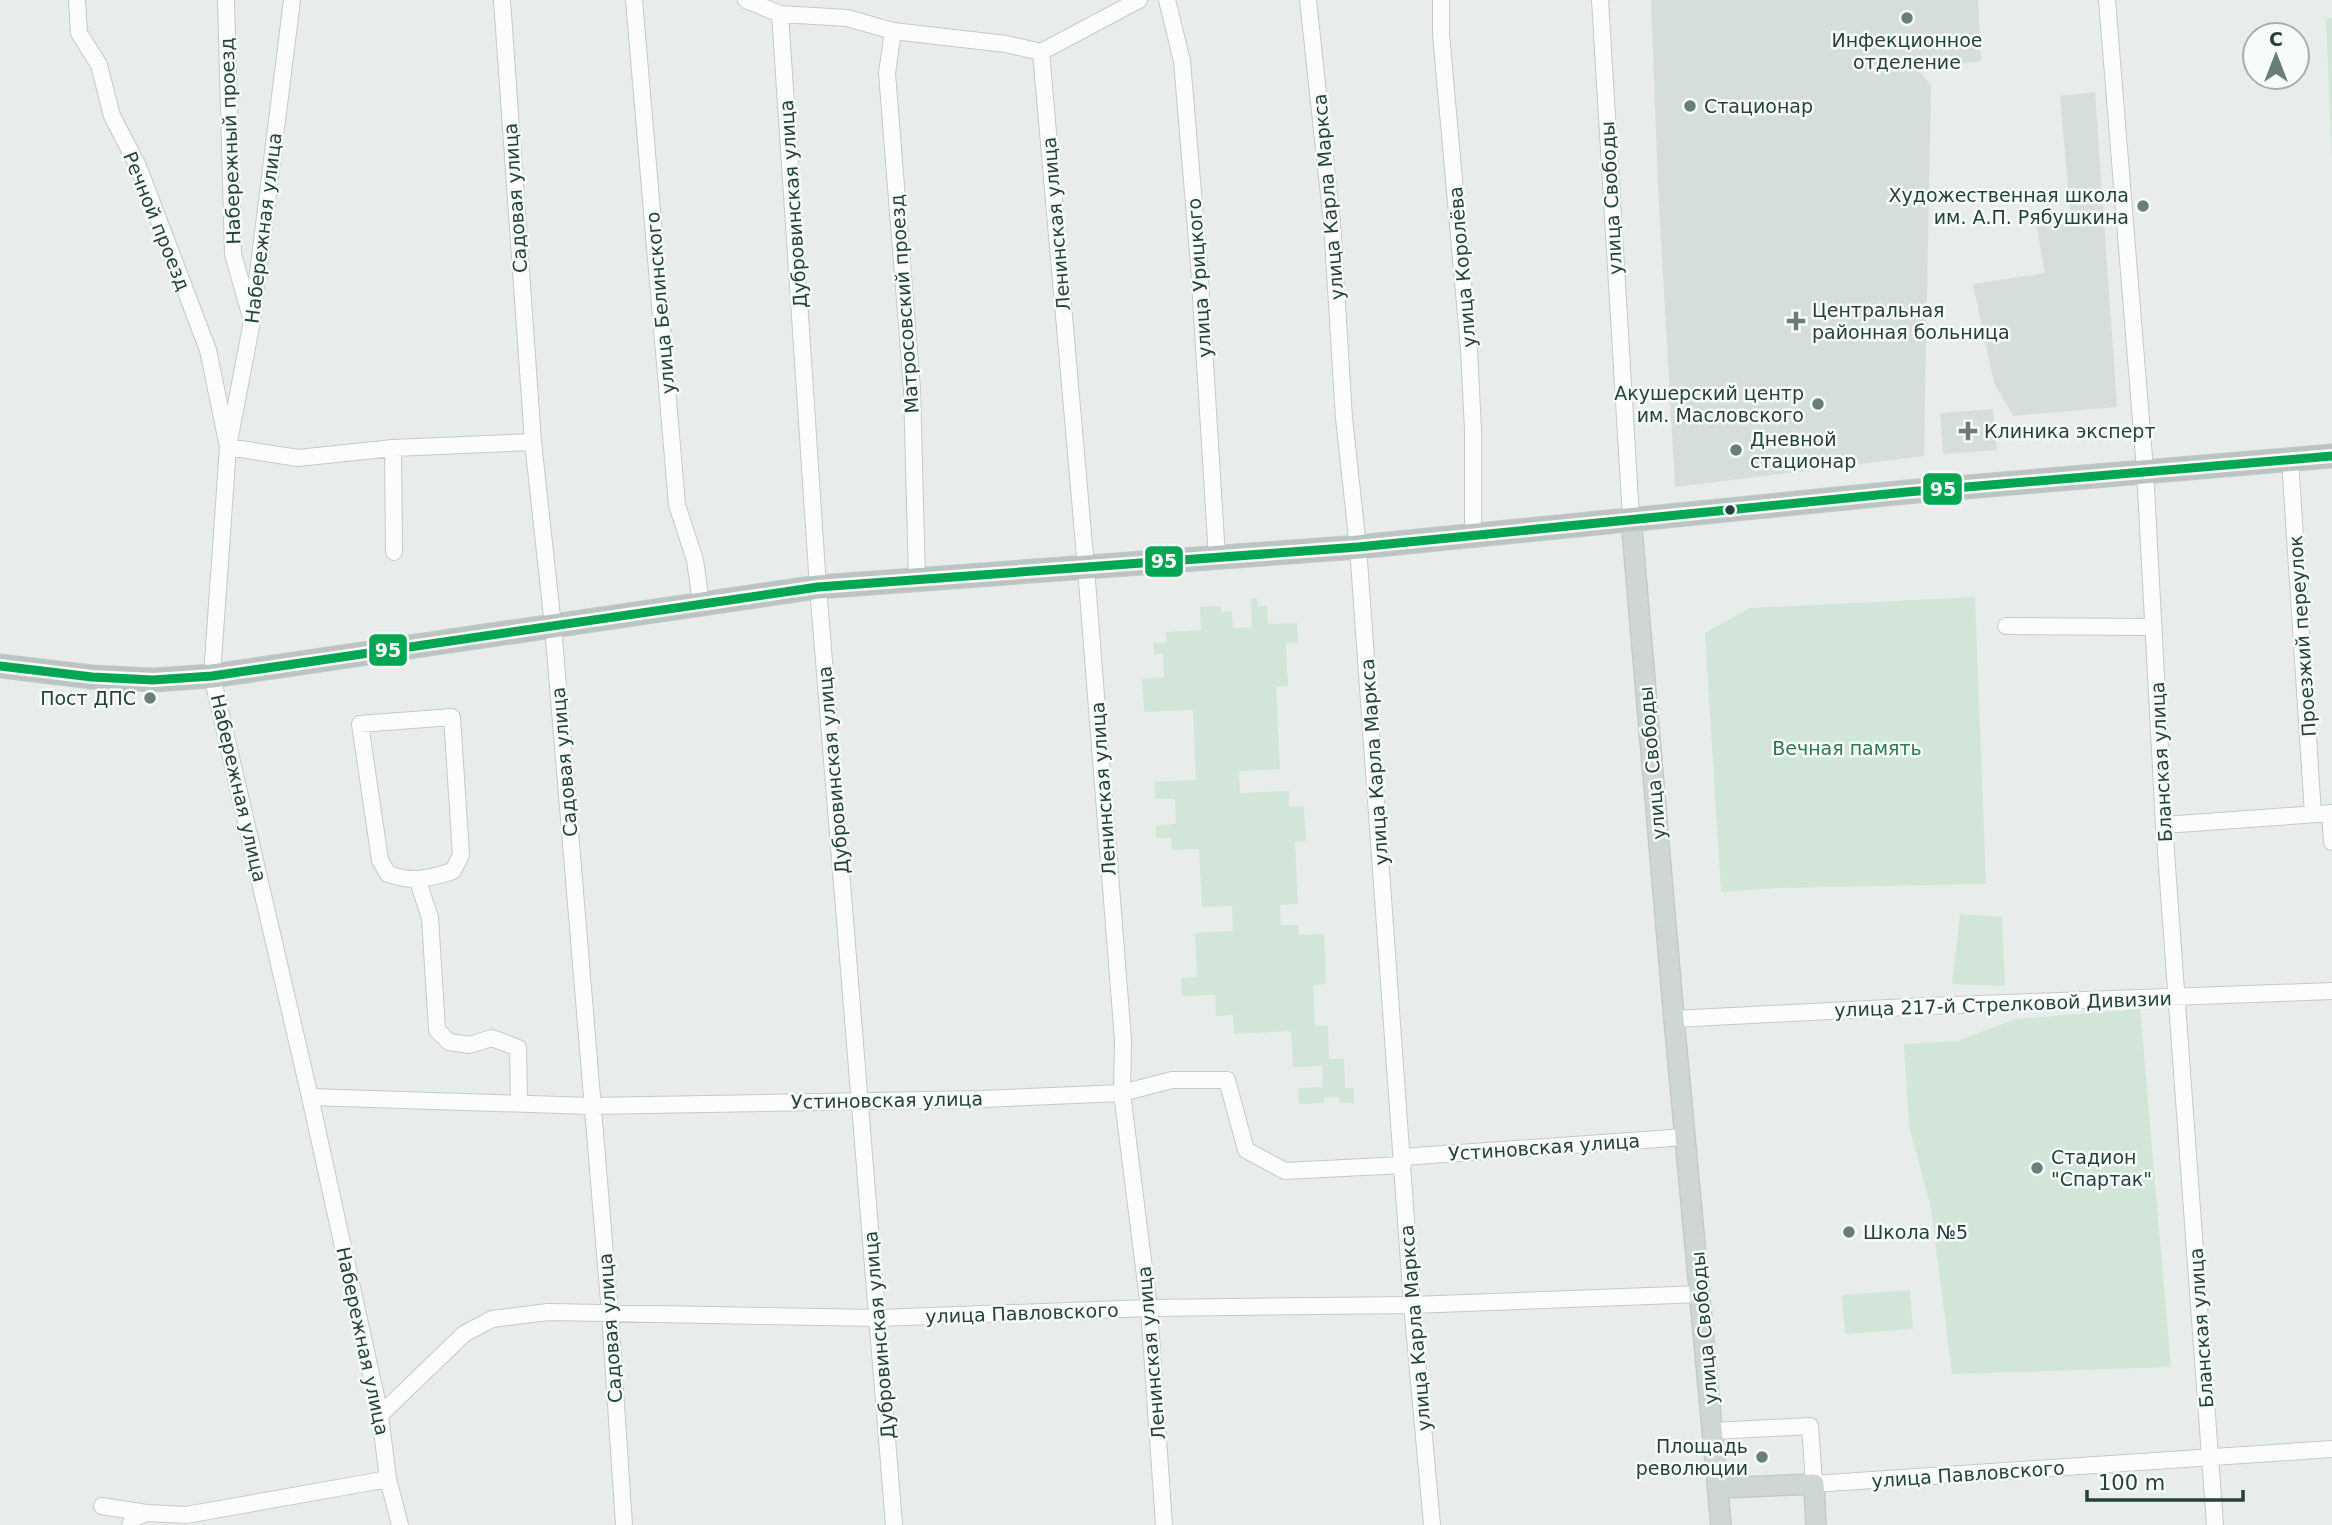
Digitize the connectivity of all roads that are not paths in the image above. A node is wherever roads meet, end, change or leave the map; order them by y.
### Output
1 (77, 0) edge
2 (226, 0) edge
3 (292, 0) edge
4 (502, 0) edge
5 (634, 0) edge
6 (746, 0) edge
7 (1139, 0) edge
8 (1167, 0) edge
9 (1308, 0) edge
10 (1441, 0) edge
11 (1600, 0) edge
12 (2107, 0) edge
13 (780, 14) junction
14 (893, 31) junction
15 (1041, 52) junction
16 (252, 321) junction
17 (533, 442) junction
18 (228, 447) junction
19 (393, 448) junction
20 (2332, 456) edge
21 (2290, 459) junction
22 (2145, 470) junction
23 (1631, 519) junction
24 (1473, 535) junction
25 (1358, 547) junction
26 (394, 552) dead end
27 (1217, 558) junction
28 (1086, 568) junction
29 (917, 579) junction
30 (818, 587) junction
31 (701, 603) junction
32 (553, 626) junction
33 (2006, 626) dead end
34 (2154, 627) junction
35 (11, 668) edge
36 (212, 676) junction
37 (2325, 814) edge
38 (2164, 825) junction
39 (2332, 842) edge
40 (418, 881) junction
41 (2332, 991) edge
42 (2176, 996) junction
43 (1674, 1019) junction
44 (1122, 1093) junction
45 (310, 1097) junction
46 (859, 1101) junction
47 (519, 1103) junction
48 (592, 1105) junction
49 (1685, 1137) junction
50 (1403, 1161) junction
51 (1701, 1294) junction
52 (1412, 1305) junction
53 (1149, 1308) junction
54 (610, 1314) junction
55 (878, 1318) junction
56 (380, 1415) junction
57 (1714, 1431) junction
58 (2332, 1449) edge
59 (2210, 1458) junction
60 (388, 1479) junction
61 (1814, 1484) junction
62 (1719, 1488) junction
63 (102, 1506) dead end
64 (146, 1513) junction
65 (187, 1520) edge
66 (130, 1525) edge
67 (400, 1525) edge
68 (624, 1525) edge
69 (894, 1525) edge
70 (1164, 1525) edge
71 (1432, 1525) edge
72 (1721, 1525) edge
73 (1816, 1525) edge
74 (2215, 1525) edge

1 - 18 street, Речной проезд
2 - 16 street, Набережный проезд
3 - 16 street, Набережная улица
4 - 17 street, Садовая улица
5 - 31 street, улица Белинского
6 - 13 street
7 - 15 street
8 - 27 street, улица Урицкого
9 - 25 street, улица Карла Маркса
10 - 24 street, улица Королёва
11 - 23 street, улица Свободы
12 - 22 street, Бланская улица
13 - 14 street
13 - 30 street, Дубровинская улица
14 - 15 street
14 - 29 street, Матросовский проезд
15 - 28 street, Ленинская улица
16 - 18 street, Набережная улица
17 - 19 street
17 - 32 street, Садовая улица
18 - 19 street
18 - 36 street, Набережная улица
19 - 26 street
20 - 21 highway
21 - 22 highway
21 - 37 street, Проезжий переулок
22 - 23 highway
22 - 34 street, Бланская улица
23 - 24 highway
23 - 43 main road, улица Свободы
24 - 25 highway
25 - 27 highway
25 - 50 street, улица Карла Маркса
27 - 28 highway
28 - 29 highway
28 - 44 street, Ленинская улица
29 - 30 highway
30 - 31 highway
30 - 46 street, Дубровинская улица
31 - 32 highway
32 - 36 highway
32 - 48 street, Садовая улица
33 - 34 street
34 - 38 street, Бланская улица
35 - 36 highway
36 - 45 street, Набережная улица
37 - 38 street
37 - 39 street, Проезжий переулок
38 - 42 street, Бланская улица
40 - 40 street
40 - 47 street
41 - 42 street, улица 217-й Стрелковой Дивизии
42 - 43 street, улица 217-й Стрелковой Дивизии
42 - 59 street, Бланская улица
43 - 49 main road, улица Свободы
44 - 46 street, Устиновская улица
44 - 50 street, Устиновская улица
44 - 53 street, Ленинская улица
45 - 47 street, Устиновская улица
45 - 56 street, Набережная улица
46 - 48 street, Устиновская улица
46 - 55 street, Дубровинская улица
47 - 48 street, Устиновская улица
48 - 54 street, Садовая улица
49 - 50 street, Устиновская улица
49 - 51 main road, улица Свободы
50 - 52 street, улица Карла Маркса
51 - 52 street, улица Павловского
51 - 57 main road, улица Свободы
52 - 53 street, улица Павловского
52 - 71 street, улица Карла Маркса
53 - 55 street, улица Павловского
53 - 70 street, Ленинская улица
54 - 55 street, улица Павловского
54 - 56 street, улица Павловского
54 - 68 street, Садовая улица
55 - 69 street, Дубровинская улица
56 - 60 street, Набережная улица
57 - 61 street
57 - 62 main road, улица Свободы
58 - 59 street, улица Павловского
59 - 61 street, улица Павловского
59 - 74 street, Бланская улица
60 - 65 street
60 - 67 street, Набережная улица
61 - 62 main road
61 - 73 main road
62 - 72 main road, улица Свободы
63 - 64 street
64 - 65 street
64 - 66 street

